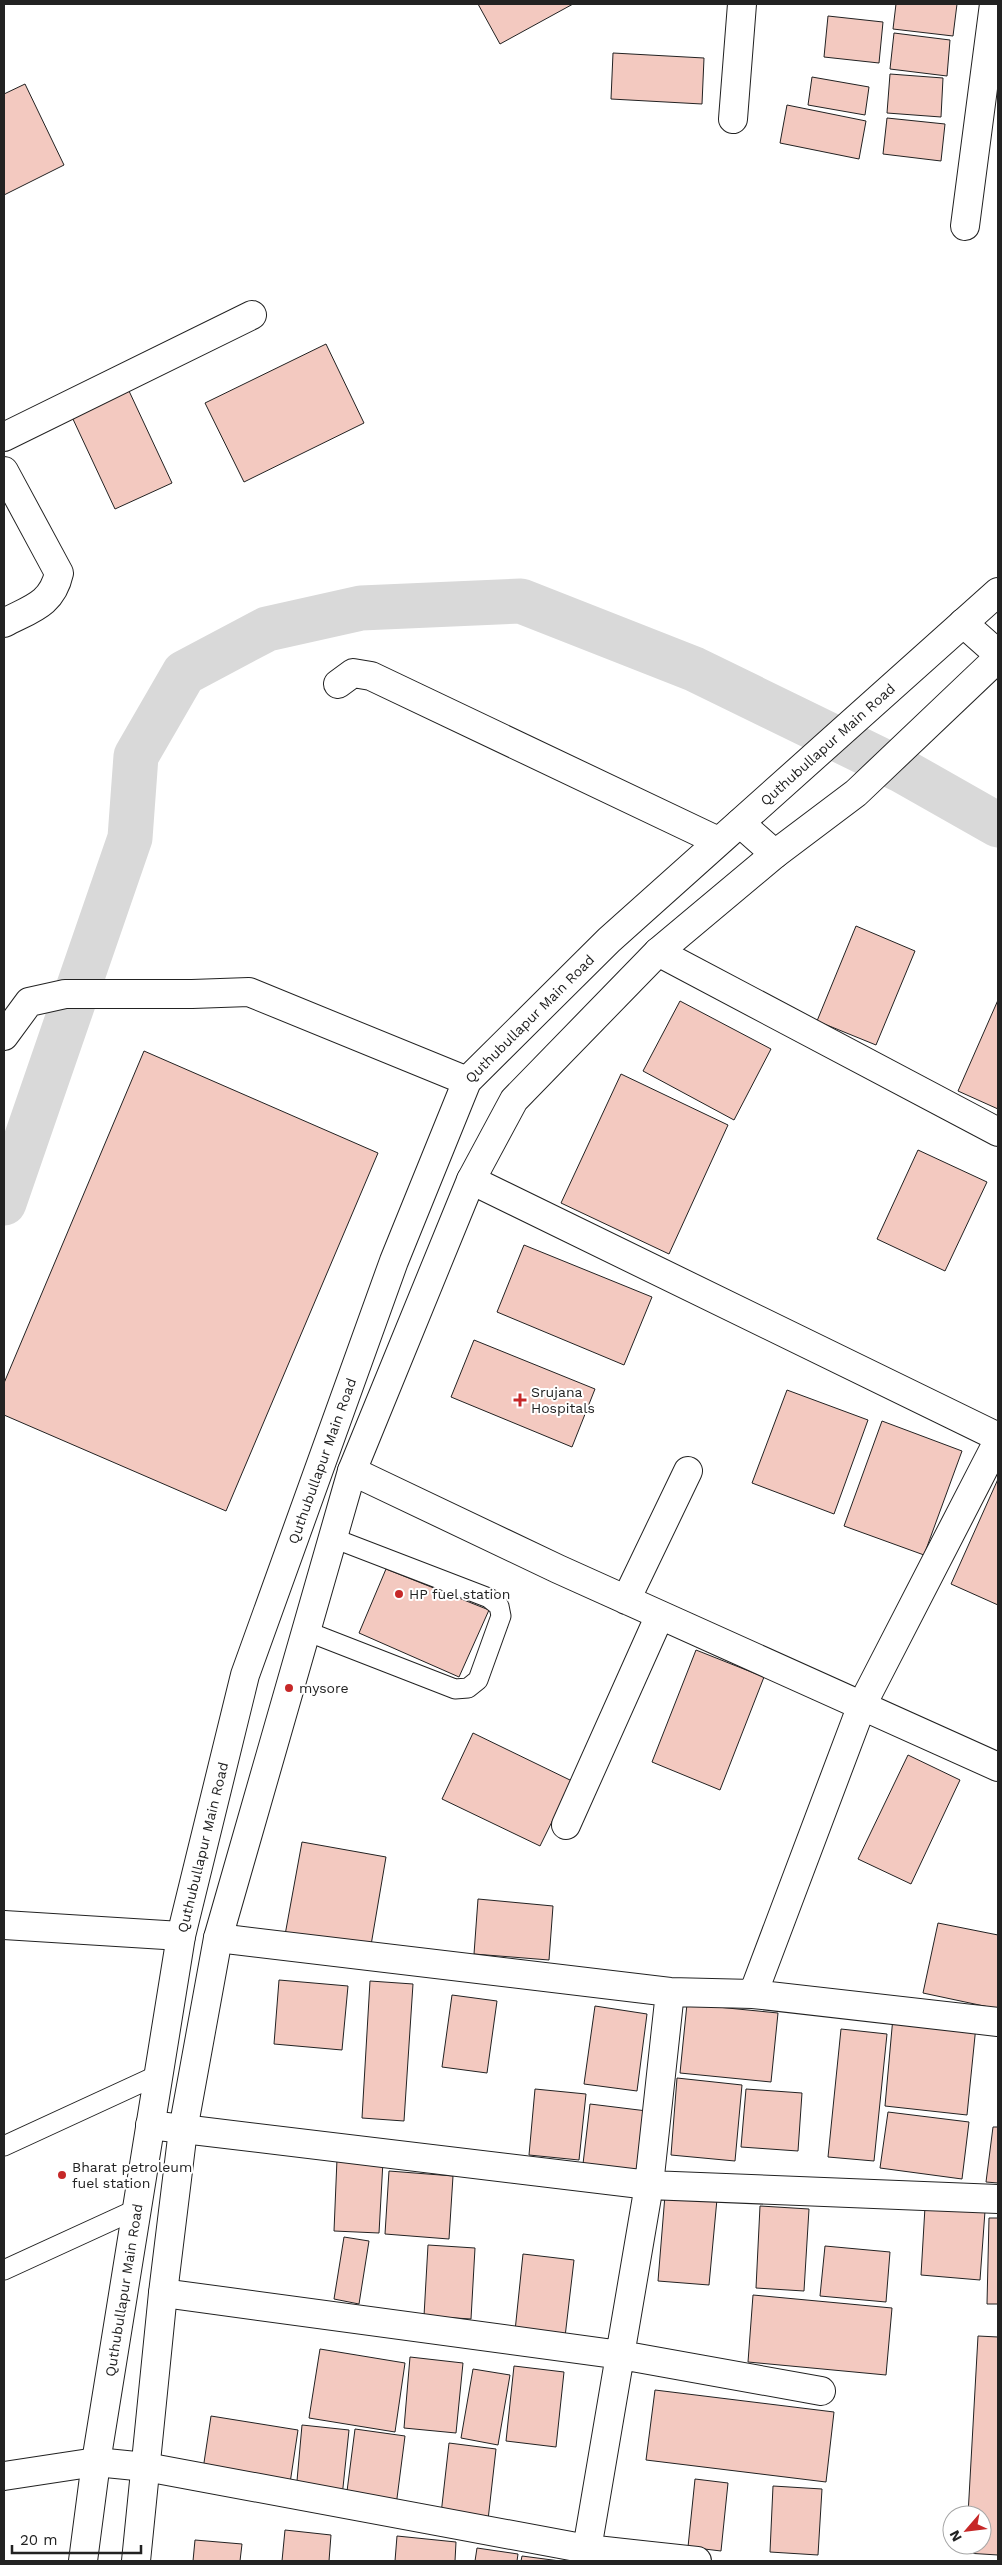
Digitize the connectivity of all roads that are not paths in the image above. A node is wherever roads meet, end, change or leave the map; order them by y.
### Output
1 (742, 4) edge
2 (994, 4) edge
3 (733, 119) dead end
4 (966, 226) dead end
5 (252, 315) dead end
6 (4, 438) edge
7 (4, 472) edge
8 (998, 592) edge
9 (4, 623) edge
10 (963, 623) junction
11 (998, 654) edge
12 (998, 658) edge
13 (338, 684) dead end
14 (740, 823) junction
15 (718, 841) junction
16 (775, 854) junction
17 (658, 952) junction
18 (4, 1036) edge
19 (467, 1081) junction
20 (998, 1132) edge
21 (471, 1180) junction
22 (998, 1437) edge
23 (998, 1442) edge
24 (352, 1471) junction
25 (688, 1471) dead end
26 (333, 1538) junction
27 (626, 1600) junction
28 (660, 1615) junction
29 (306, 1631) junction
30 (862, 1705) junction
31 (998, 1767) edge
32 (566, 1825) dead end
33 (4, 1925) edge
34 (181, 1936) junction
35 (218, 1938) junction
36 (670, 1992) junction
37 (753, 1994) junction
38 (998, 2022) edge
39 (158, 2075) junction
40 (150, 2125) junction
41 (183, 2130) junction
42 (4, 2146) edge
43 (648, 2185) junction
44 (998, 2199) edge
45 (136, 2209) junction
46 (4, 2270) edge
47 (163, 2293) junction
48 (621, 2355) junction
49 (821, 2391) dead end
50 (96, 2462) junction
51 (146, 2467) junction
52 (4, 2476) edge
53 (586, 2555) edge
54 (83, 2561) edge
55 (136, 2561) edge
56 (697, 2561) edge

1 - 3 street
2 - 4 street
5 - 6 street
7 - 9 street
8 - 10 street, Quthubullapur Main Road
10 - 11 street
10 - 14 street, Quthubullapur Main Road
12 - 16 street
13 - 15 street
14 - 15 street, Quthubullapur Main Road
14 - 16 street
15 - 19 street, Quthubullapur Main Road
16 - 17 street
17 - 20 street
17 - 21 street
18 - 19 street
19 - 34 street, Quthubullapur Main Road
21 - 22 street
21 - 24 street
23 - 30 street
24 - 26 street
24 - 27 street
25 - 27 street
26 - 29 street
26 - 29 lane
27 - 28 street
28 - 30 street
28 - 32 street
29 - 35 street
30 - 31 street
30 - 37 street
33 - 34 street
34 - 39 street, Quthubullapur Main Road
35 - 36 street
35 - 41 street
36 - 37 street
36 - 43 street
37 - 38 street
39 - 40 street, Quthubullapur Main Road
39 - 42 lane
40 - 41 street
40 - 45 street, Quthubullapur Main Road
41 - 43 street
41 - 47 street
43 - 44 street
43 - 48 street
45 - 46 lane
45 - 50 street, Quthubullapur Main Road
47 - 48 street
47 - 51 street
48 - 49 street
48 - 53 street
50 - 51 street
50 - 52 street
50 - 54 street, Quthubullapur Main Road
51 - 53 street
51 - 55 street
53 - 56 street

